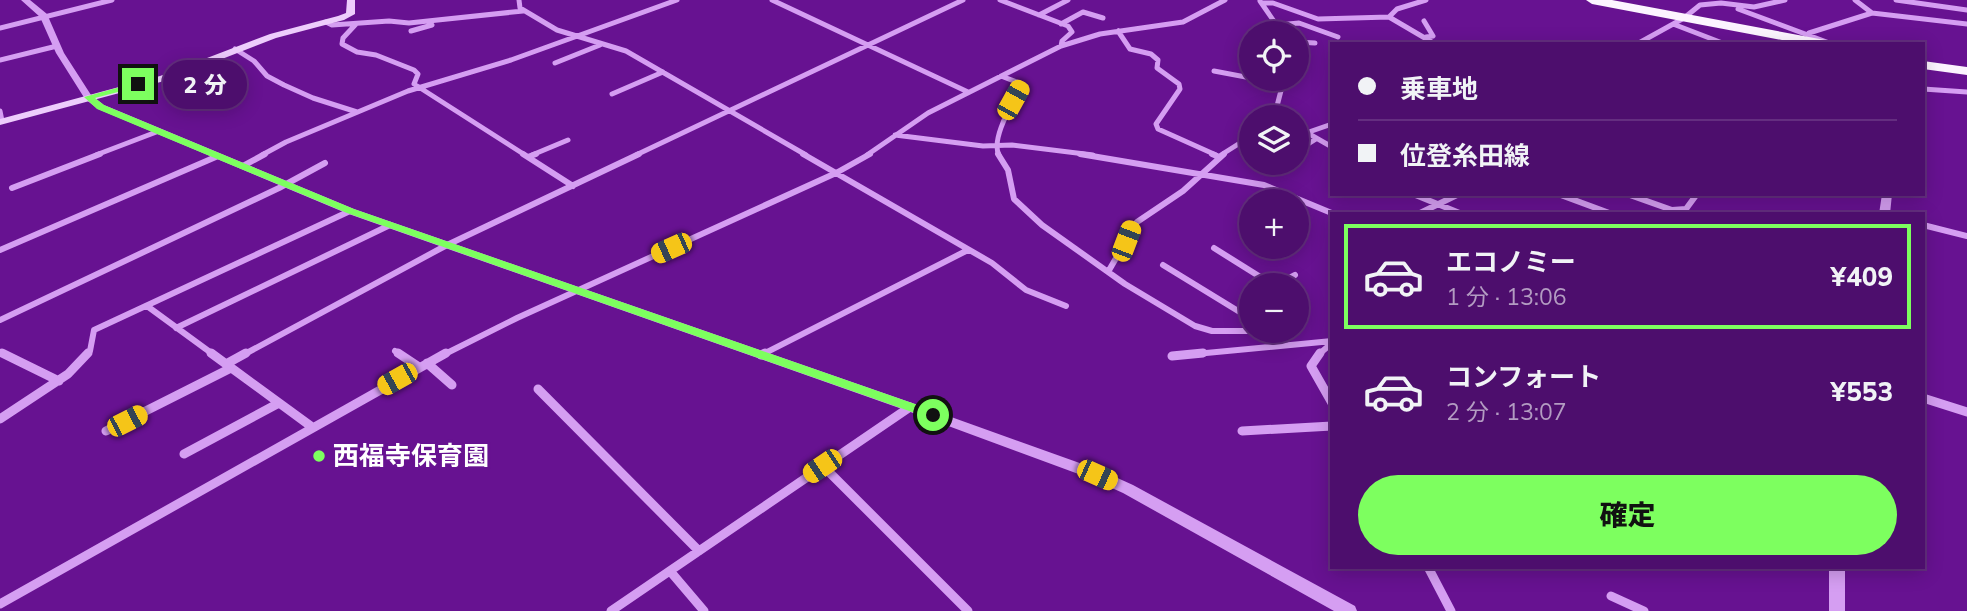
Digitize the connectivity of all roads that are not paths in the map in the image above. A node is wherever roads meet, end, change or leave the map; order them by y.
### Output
1 (25, 0) edge
2 (82, 0) edge
3 (112, 0) edge
4 (351, 0) edge
5 (519, 0) edge
6 (677, 0) edge
7 (772, 0) edge
8 (787, 0) edge
9 (963, 0) edge
10 (1000, 0) edge
11 (1068, 0) edge
12 (1225, 0) edge
13 (1426, 0) edge
14 (1698, 0) edge
15 (1785, 0) edge
16 (1855, 0) edge
17 (1896, 0) edge
18 (1261, 1) edge
19 (1587, 1) edge
20 (1711, 1) edge
21 (779, 3) junction
22 (1721, 3) junction
23 (1624, 4) edge
24 (74, 9) junction
25 (1967, 10) edge
26 (523, 11) junction
27 (1872, 13) junction
28 (1039, 15) junction
29 (44, 16) junction
30 (1389, 17) junction
31 (1103, 18) dead end
32 (442, 20) junction
33 (1274, 21) edge
34 (1424, 21) dead end
35 (1678, 21) junction
36 (326, 22) junction
37 (356, 24) junction
38 (1061, 24) junction
39 (1967, 24) edge
40 (0, 27) edge
41 (1309, 27) edge
42 (411, 31) dead end
43 (1118, 32) junction
44 (574, 37) junction
45 (1338, 37) dead end
46 (1425, 38) junction
47 (1805, 39) edge
48 (1432, 42) edge
49 (1641, 42) edge
50 (1721, 42) edge
51 (1812, 42) edge
52 (1309, 43) edge
53 (1315, 43) dead end
54 (601, 45) junction
55 (868, 45) junction
56 (57, 46) junction
57 (1061, 46) junction
58 (235, 49) junction
59 (0, 60) edge
60 (1925, 62) edge
61 (555, 63) dead end
62 (1967, 69) edge
63 (1214, 71) dead end
64 (663, 72) junction
65 (1239, 75) edge
66 (1001, 76) junction
67 (419, 87) junction
68 (1925, 89) edge
69 (968, 92) junction
70 (1967, 92) edge
71 (612, 94) dead end
72 (88, 97) junction
73 (729, 111) junction
74 (357, 112) junction
75 (1, 118) edge
76 (1330, 125) edge
77 (155, 130) junction
78 (1309, 132) edge
79 (895, 134) junction
80 (1309, 135) edge
81 (1316, 139) junction
82 (568, 140) dead end
83 (1309, 143) edge
84 (1239, 144) edge
85 (996, 145) junction
86 (1330, 146) edge
87 (93, 152) dead end
88 (218, 156) junction
89 (528, 157) junction
90 (1219, 157) junction
91 (325, 163) dead end
92 (243, 166) junction
93 (836, 173) junction
94 (1201, 174) junction
95 (285, 184) junction
96 (573, 186) junction
97 (12, 188) dead end
98 (1418, 196) edge
99 (1456, 196) edge
100 (1563, 196) edge
101 (1633, 196) edge
102 (1696, 196) edge
103 (1439, 205) junction
104 (350, 211) junction
105 (1330, 212) edge
106 (1420, 212) edge
107 (1457, 212) edge
108 (1607, 212) edge
109 (390, 225) junction
110 (1925, 226) edge
111 (1967, 236) edge
112 (447, 245) junction
113 (1214, 248) dead end
114 (0, 250) edge
115 (968, 250) junction
116 (1163, 265) dead end
117 (1108, 272) junction
118 (1255, 273) edge
119 (577, 291) junction
120 (147, 306) junction
121 (1066, 306) dead end
122 (1239, 312) edge
123 (0, 320) edge
124 (176, 328) junction
125 (1239, 331) edge
126 (1330, 342) edge
127 (1305, 344) joint
128 (1330, 344) edge
129 (395, 351) dead end
130 (0, 352) edge
131 (761, 355) junction
132 (1171, 356) dead end
133 (423, 365) junction
134 (228, 366) junction
135 (59, 381) junction
136 (452, 385) dead end
137 (538, 389) dead end
138 (1329, 390) edge
139 (1925, 399) edge
140 (279, 403) junction
141 (910, 407) junction
142 (1967, 412) edge
143 (0, 419) edge
144 (1330, 426) edge
145 (312, 427) junction
146 (106, 431) dead end
147 (1242, 431) dead end
148 (184, 454) dead end
149 (822, 466) junction
150 (699, 551) junction
151 (1428, 569) edge
152 (1837, 569) edge
153 (670, 570) junction
154 (1611, 596) dead end
155 (1, 600) edge
156 (611, 611) edge
157 (704, 611) edge
158 (968, 611) edge
159 (1349, 611) edge
160 (1451, 611) edge
161 (1644, 611) edge
162 (1837, 611) edge

1 - 29 street
2 - 24 street
3 - 24 street
4 - 36 main road
5 - 26 street
6 - 44 street
7 - 21 street
8 - 21 street
9 - 55 street
10 - 28 street
11 - 28 street
12 - 43 street
13 - 30 street
14 - 20 street
15 - 22 street
16 - 27 street
17 - 25 street
18 - 30 street
18 - 33 street
19 - 23 highway
19 - 35 highway
20 - 22 street
20 - 35 street
21 - 55 street
22 - 47 street
23 - 35 highway
24 - 29 street
26 - 32 street
26 - 44 street
27 - 39 street
27 - 47 street
28 - 38 street
29 - 40 street
29 - 56 street
30 - 46 street
31 - 38 street
32 - 37 street
32 - 42 street
34 - 46 street
35 - 47 highway
35 - 49 street
35 - 50 street
35 - 51 highway
36 - 37 street
36 - 58 main road
37 - 67 street
38 - 57 street
41 - 45 street
43 - 57 street
43 - 90 street
44 - 54 street
44 - 67 street
46 - 48 street
52 - 53 street
54 - 61 street
54 - 64 street
55 - 69 street
55 - 73 street
56 - 59 street
56 - 72 street
57 - 66 street
58 - 72 main road
58 - 74 street
60 - 62 highway
63 - 65 street
64 - 71 street
64 - 73 street
66 - 69 street
66 - 85 street
67 - 74 street
67 - 89 street
68 - 70 street
69 - 79 street
72 - 75 main road
72 - 77 street
73 - 93 street
73 - 96 street
74 - 92 street
76 - 78 street
77 - 87 street
77 - 88 street
77 - 97 street
79 - 85 street
79 - 93 street
80 - 81 street
81 - 83 street
81 - 86 street
82 - 89 street
84 - 90 street
85 - 94 street
85 - 117 street
88 - 92 street
88 - 114 street
89 - 96 street
90 - 94 street
91 - 95 street
92 - 95 street
93 - 115 street
93 - 119 street
94 - 105 street
94 - 117 street
95 - 104 street
95 - 123 street
96 - 112 street
98 - 103 street
99 - 103 street
100 - 108 street
101 - 102 street
103 - 106 street
103 - 107 street
104 - 109 street
104 - 120 street
109 - 112 street
109 - 124 street
110 - 111 street
112 - 119 street
112 - 134 street
113 - 118 street
115 - 121 street
115 - 131 street
116 - 122 street
117 - 125 street
119 - 131 street
119 - 133 street
120 - 124 street
120 - 135 street
124 - 134 street
126 - 127 street
127 - 132 street
128 - 138 street
129 - 133 street
130 - 135 street
131 - 141 street
133 - 136 street
133 - 145 street
134 - 140 street
134 - 146 street
135 - 143 street
137 - 150 street
139 - 142 street
140 - 145 street
140 - 148 street
141 - 149 street
141 - 159 street
144 - 147 street
145 - 155 street
149 - 150 street
149 - 158 street
150 - 153 street
151 - 160 street
152 - 162 street
153 - 156 street
153 - 157 street
154 - 161 street

